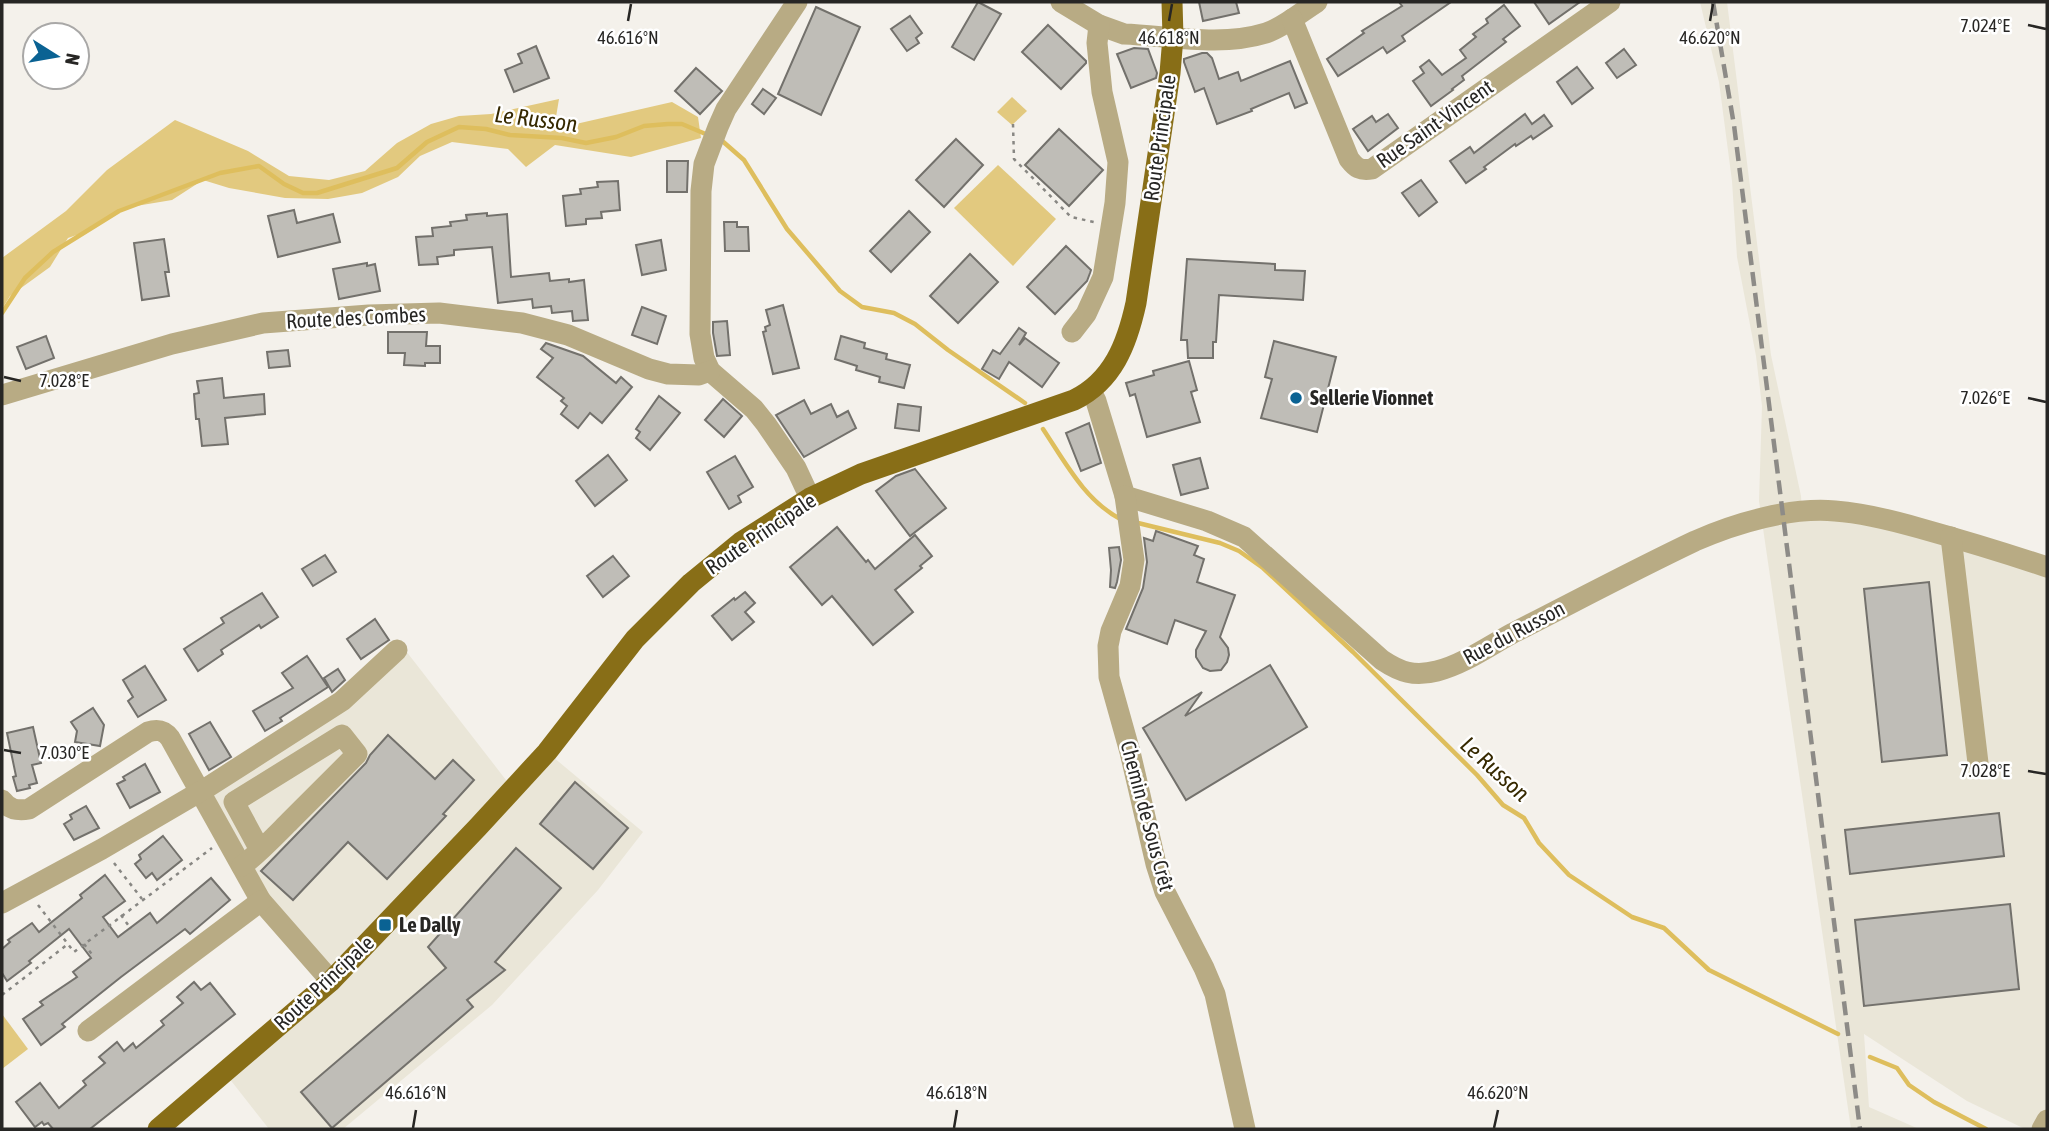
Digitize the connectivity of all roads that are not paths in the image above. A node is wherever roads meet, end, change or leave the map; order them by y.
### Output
1 (797, 2) edge
2 (1061, 2) edge
3 (1172, 2) edge
4 (1317, 2) edge
5 (1610, 2) edge
6 (1292, 19) junction
7 (1099, 25) junction
8 (1173, 37) junction
9 (1072, 332) dead end
10 (710, 371) junction
11 (1091, 391) junction
12 (2, 395) edge
13 (1125, 496) junction
14 (810, 498) junction
15 (1951, 537) junction
16 (2047, 567) edge
17 (397, 650) dead end
18 (307, 757) junction
19 (1978, 763) dead end
20 (326, 785) junction
21 (200, 791) junction
22 (2, 800) edge
23 (260, 850) junction
24 (242, 866) junction
25 (261, 901) junction
26 (2, 903) edge
27 (331, 981) junction
28 (88, 1031) dead end
29 (2047, 1120) edge
30 (158, 1129) edge
31 (1245, 1129) edge
32 (2042, 1129) edge

1 - 10 street
2 - 7 street
3 - 8 main road, Route Principale
4 - 6 street
5 - 6 street, Rue Saint-Vincent
6 - 8 street
7 - 8 street
7 - 9 street
8 - 11 main road, Route Principale
10 - 12 street, Route des Combes
10 - 14 street
11 - 13 street
11 - 14 main road, Route Principale
13 - 15 street, Rue du Russon
13 - 31 street, Chemin de Sous Crêt
14 - 27 main road, Route Principale
15 - 16 street, Rue du Russon
15 - 19 street
17 - 21 street
18 - 20 street
18 - 20 street
18 - 23 street
20 - 23 street
21 - 22 street
21 - 24 street
21 - 26 street
23 - 24 street
24 - 25 street
25 - 27 street
25 - 28 street
27 - 30 main road, Route Principale
29 - 32 street

